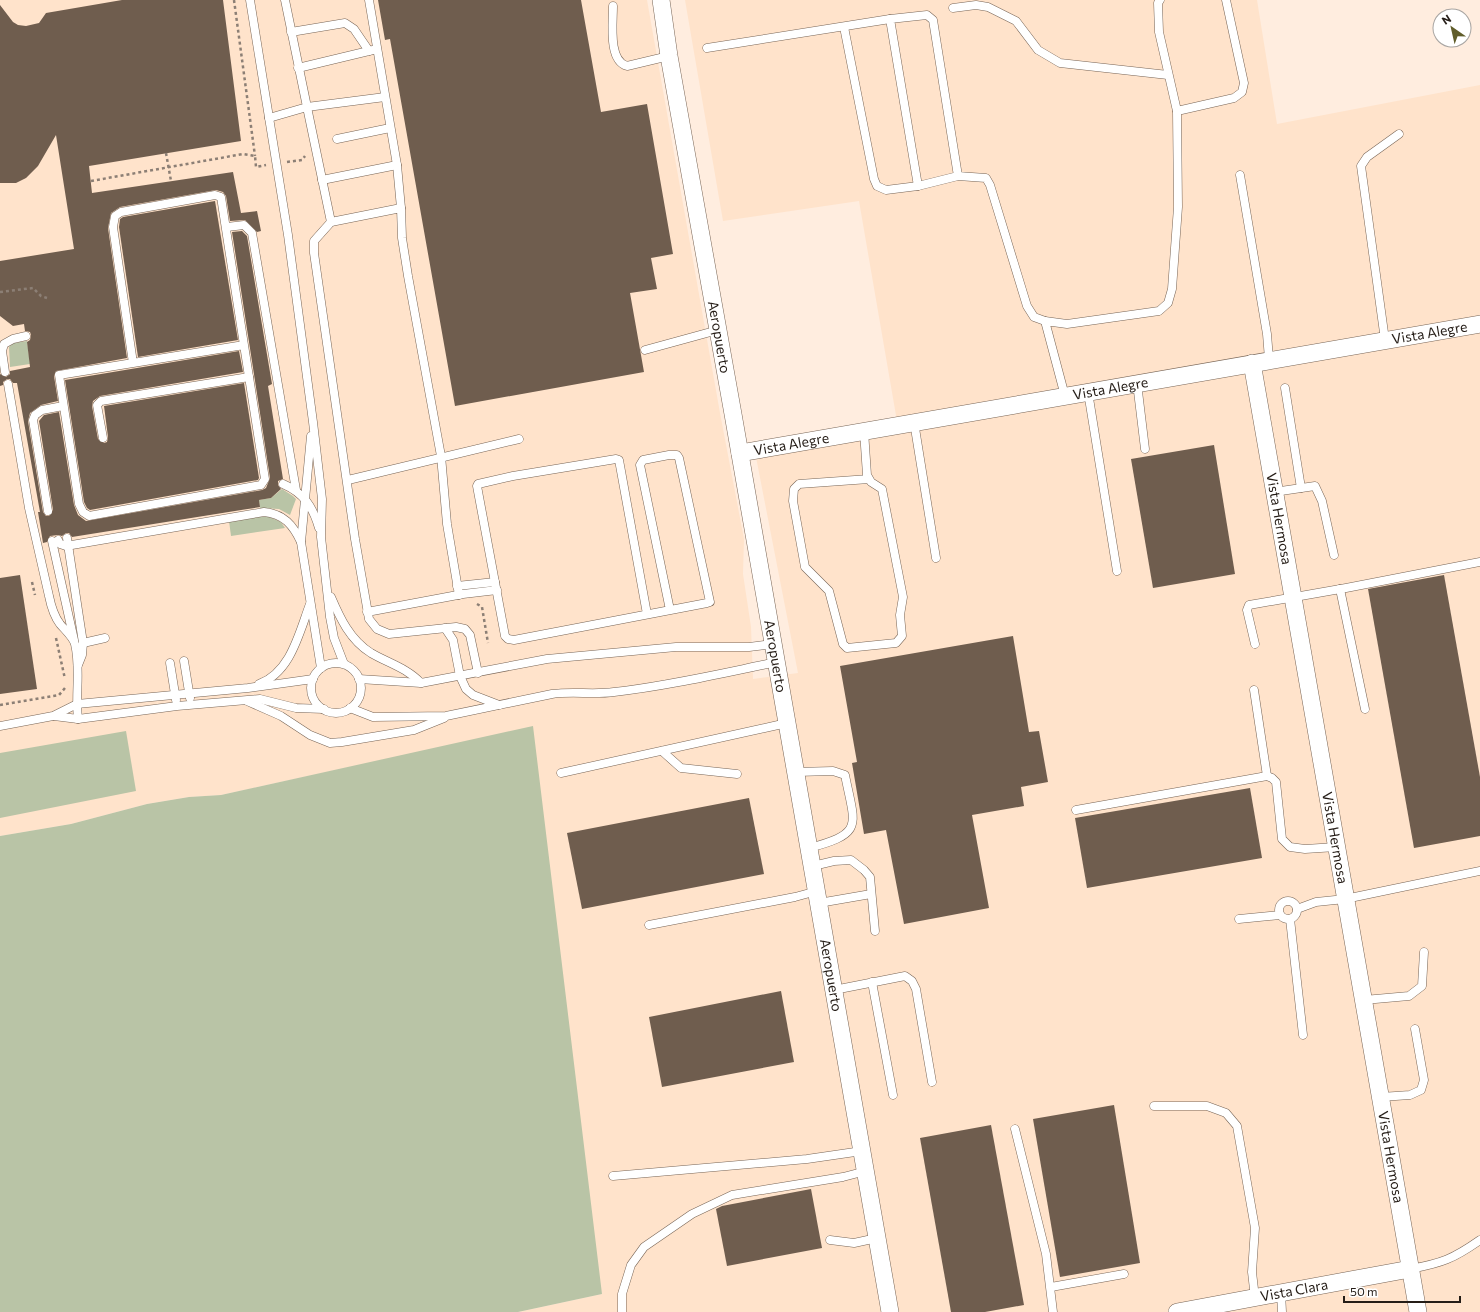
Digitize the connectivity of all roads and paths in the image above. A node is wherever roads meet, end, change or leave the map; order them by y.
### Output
1 (234, 0) edge
2 (250, 0) edge
3 (286, 0) edge
4 (369, 0) edge
5 (661, 0) edge
6 (1160, 0) edge
7 (1226, 0) edge
8 (613, 6) dead end
9 (953, 8) dead end
10 (890, 19) junction
11 (844, 27) junction
12 (291, 32) junction
13 (707, 48) dead end
14 (377, 49) junction
15 (369, 51) junction
16 (668, 56) junction
17 (298, 68) junction
18 (1168, 75) junction
19 (385, 97) junction
20 (307, 107) junction
21 (1177, 111) junction
22 (269, 118) junction
23 (390, 128) junction
24 (1399, 134) dead end
25 (337, 139) dead end
26 (316, 142) junction
27 (166, 153) dead end
28 (255, 156) junction
29 (277, 164) junction
30 (397, 165) junction
31 (1240, 175) dead end
32 (958, 176) junction
33 (322, 180) junction
34 (91, 181) dead end
35 (171, 181) dead end
36 (918, 186) junction
37 (401, 208) junction
38 (331, 222) junction
39 (227, 227) junction
40 (0, 292) edge
41 (47, 298) dead end
42 (1045, 321) junction
43 (1480, 324) edge
44 (718, 330) junction
45 (26, 336) dead end
46 (1385, 340) junction
47 (244, 345) junction
48 (645, 350) dead end
49 (1269, 359) junction
50 (133, 363) junction
51 (1252, 363) junction
52 (5, 372) dead end
53 (249, 378) junction
54 (8, 384) dead end
55 (1137, 384) junction
56 (1285, 388) dead end
57 (1088, 392) junction
58 (1065, 396) junction
59 (63, 406) junction
60 (313, 422) junction
61 (914, 422) junction
62 (864, 431) junction
63 (103, 438) dead end
64 (519, 439) dead end
65 (1145, 449) dead end
66 (740, 453) junction
67 (441, 456) junction
68 (869, 479) junction
69 (348, 480) junction
70 (283, 484) dead end
71 (1301, 488) junction
72 (296, 490) junction
73 (1274, 492) junction
74 (304, 497) junction
75 (48, 511) dead end
76 (322, 537) junction
77 (59, 540) junction
78 (301, 542) junction
79 (1334, 555) dead end
80 (936, 558) dead end
81 (1480, 562) edge
82 (1117, 571) dead end
83 (457, 586) junction
84 (496, 586) junction
85 (1340, 589) junction
86 (328, 590) junction
87 (463, 595) junction
88 (1292, 596) junction
89 (310, 603) junction
90 (670, 610) junction
91 (367, 612) junction
92 (647, 614) junction
93 (445, 628) junction
94 (105, 638) dead end
95 (74, 643) junction
96 (84, 643) junction
97 (488, 643) dead end
98 (774, 644) junction
99 (1255, 644) dead end
100 (184, 661) dead end
101 (777, 662) junction
102 (170, 663) dead end
103 (344, 664) junction
104 (77, 666) junction
105 (321, 668) junction
106 (478, 673) junction
107 (460, 676) junction
108 (313, 679) junction
109 (359, 679) junction
110 (421, 683) junction
111 (248, 688) junction
112 (1254, 690) dead end
113 (189, 694) junction
114 (175, 695) junction
115 (245, 700) junction
116 (77, 704) junction
117 (191, 705) junction
118 (177, 706) junction
119 (499, 706) junction
120 (350, 708) junction
121 (324, 709) junction
122 (1365, 709) dead end
123 (53, 716) junction
124 (446, 716) junction
125 (78, 719) junction
126 (787, 724) junction
127 (0, 726) edge
128 (662, 751) junction
129 (796, 772) junction
130 (561, 773) dead end
131 (737, 774) dead end
132 (1267, 776) junction
133 (1076, 810) dead end
134 (1336, 846) junction
135 (809, 848) junction
136 (813, 866) junction
137 (1480, 871) edge
138 (871, 894) junction
139 (818, 897) junction
140 (1345, 899) junction
141 (1297, 909) junction
142 (1280, 915) junction
143 (1239, 920) dead end
144 (1290, 920) junction
145 (649, 925) dead end
146 (875, 931) dead end
147 (1424, 952) dead end
148 (872, 982) junction
149 (834, 990) junction
150 (1364, 1000) junction
151 (1415, 1029) dead end
152 (1303, 1035) dead end
153 (932, 1082) dead end
154 (893, 1095) dead end
155 (1381, 1097) junction
156 (1154, 1106) dead end
157 (1015, 1129) dead end
158 (862, 1151) junction
159 (866, 1171) junction
160 (613, 1176) dead end
161 (877, 1238) junction
162 (830, 1240) dead end
163 (1480, 1240) edge
164 (1410, 1269) junction
165 (1124, 1274) dead end
166 (1051, 1287) junction
167 (1281, 1293) junction
168 (1255, 1298) junction
169 (622, 1312) edge
170 (890, 1312) edge
171 (1053, 1312) edge
172 (1178, 1312) edge
173 (1282, 1312) edge
174 (1418, 1312) edge

1 - 28 path
2 - 22 lane
3 - 12 lane
4 - 14 lane
5 - 16 street, Aeropuerto
6 - 18 lane
7 - 21 lane
8 - 16 lane
9 - 18 lane
10 - 11 lane
10 - 32 lane
10 - 36 lane
11 - 13 lane
11 - 36 lane
12 - 15 lane
12 - 17 lane
14 - 15 lane
14 - 19 lane
15 - 17 lane
16 - 44 street, Aeropuerto
17 - 20 lane
18 - 21 lane
19 - 20 lane
19 - 23 lane
20 - 22 lane
20 - 26 lane
21 - 42 lane
22 - 29 lane
23 - 25 lane
23 - 30 lane
24 - 46 lane
26 - 29 path
26 - 33 lane
27 - 35 path, bridge
28 - 29 path
28 - 34 path
29 - 60 lane
30 - 33 lane
30 - 37 lane
31 - 49 lane
32 - 36 lane
32 - 42 lane
33 - 38 lane
37 - 38 lane
37 - 67 lane
38 - 69 lane
39 - 47 lane
39 - 50 lane
39 - 72 lane
40 - 41 path
42 - 58 lane
43 - 46 street, Vista Alegre
44 - 48 lane
44 - 66 street, Aeropuerto
45 - 52 lane
46 - 49 street, Vista Alegre
47 - 50 lane
47 - 53 lane
49 - 51 street, Vista Alegre
50 - 59 lane
51 - 55 street, Vista Alegre
51 - 73 street, Vista Hermosa
53 - 59 lane
53 - 63 lane
54 - 95 lane
55 - 57 street, Vista Alegre
55 - 65 lane
56 - 71 lane
57 - 58 street, Vista Alegre
57 - 82 lane
58 - 61 street, Vista Alegre
59 - 75 lane
60 - 74 lane
60 - 76 lane
61 - 62 street, Vista Alegre
61 - 80 lane
62 - 66 street, Vista Alegre
62 - 68 lane
64 - 67 lane
66 - 98 street, Aeropuerto
67 - 69 lane
67 - 83 lane
68 - 68 lane
69 - 91 lane
70 - 72 lane
71 - 73 lane
71 - 79 lane
72 - 74 lane
73 - 88 street, Vista Hermosa
74 - 76 lane
74 - 78 lane
76 - 86 lane
77 - 78 lane
77 - 95 lane
77 - 96 lane
78 - 89 lane
81 - 85 lane
83 - 84 lane
83 - 87 lane
84 - 87 lane
84 - 92 lane
84 - 92 lane
85 - 88 lane
85 - 122 lane
86 - 103 lane
86 - 110 lane
87 - 91 lane
87 - 97 path
88 - 99 lane
88 - 134 street, Vista Hermosa
89 - 105 lane
89 - 111 lane
90 - 90 lane
90 - 92 lane
91 - 93 lane
93 - 106 lane
93 - 107 lane
94 - 96 lane
95 - 104 lane
96 - 104 lane
98 - 101 street, Aeropuerto
98 - 106 lane
100 - 113 lane
101 - 119 lane
101 - 126 street, Aeropuerto
102 - 114 lane
103 - 105 lane
103 - 109 lane
104 - 116 lane
105 - 108 lane
106 - 107 lane
107 - 110 lane
107 - 119 lane
108 - 111 lane
108 - 121 lane
109 - 110 lane
109 - 120 lane
111 - 113 lane
112 - 132 lane
113 - 114 lane
113 - 117 lane
114 - 116 lane
114 - 118 lane
115 - 117 lane
115 - 121 lane
115 - 124 lane
116 - 123 lane
116 - 125 lane
117 - 118 lane
118 - 125 lane
119 - 124 lane
120 - 121 lane
120 - 124 lane
123 - 125 lane
123 - 127 lane
126 - 128 lane
126 - 129 street, Aeropuerto
128 - 130 lane
128 - 131 lane
129 - 135 street, Aeropuerto
129 - 135 lane
132 - 133 lane
132 - 134 lane
134 - 140 street, Vista Hermosa
135 - 136 street, Aeropuerto
136 - 138 lane
136 - 139 street, Aeropuerto
137 - 140 lane
138 - 139 lane
138 - 146 lane
139 - 145 lane
139 - 149 street, Aeropuerto
140 - 141 lane
140 - 150 street, Vista Hermosa
141 - 142 lane
141 - 144 lane
142 - 143 lane
142 - 144 lane
144 - 152 lane
147 - 150 lane
148 - 149 lane
148 - 153 lane
148 - 154 lane
149 - 158 street, Aeropuerto
150 - 155 street, Vista Hermosa
151 - 155 lane
155 - 164 street, Vista Hermosa
156 - 168 lane
157 - 166 lane
158 - 159 street, Aeropuerto
158 - 160 lane
159 - 161 street, Aeropuerto
159 - 169 lane
161 - 162 lane
161 - 170 street, Aeropuerto
163 - 164 lane
164 - 167 street, Vista Clara
164 - 174 street, Vista Hermosa
165 - 166 lane
166 - 171 lane
167 - 168 street, Vista Clara
167 - 173 lane
168 - 172 street, Vista Clara

